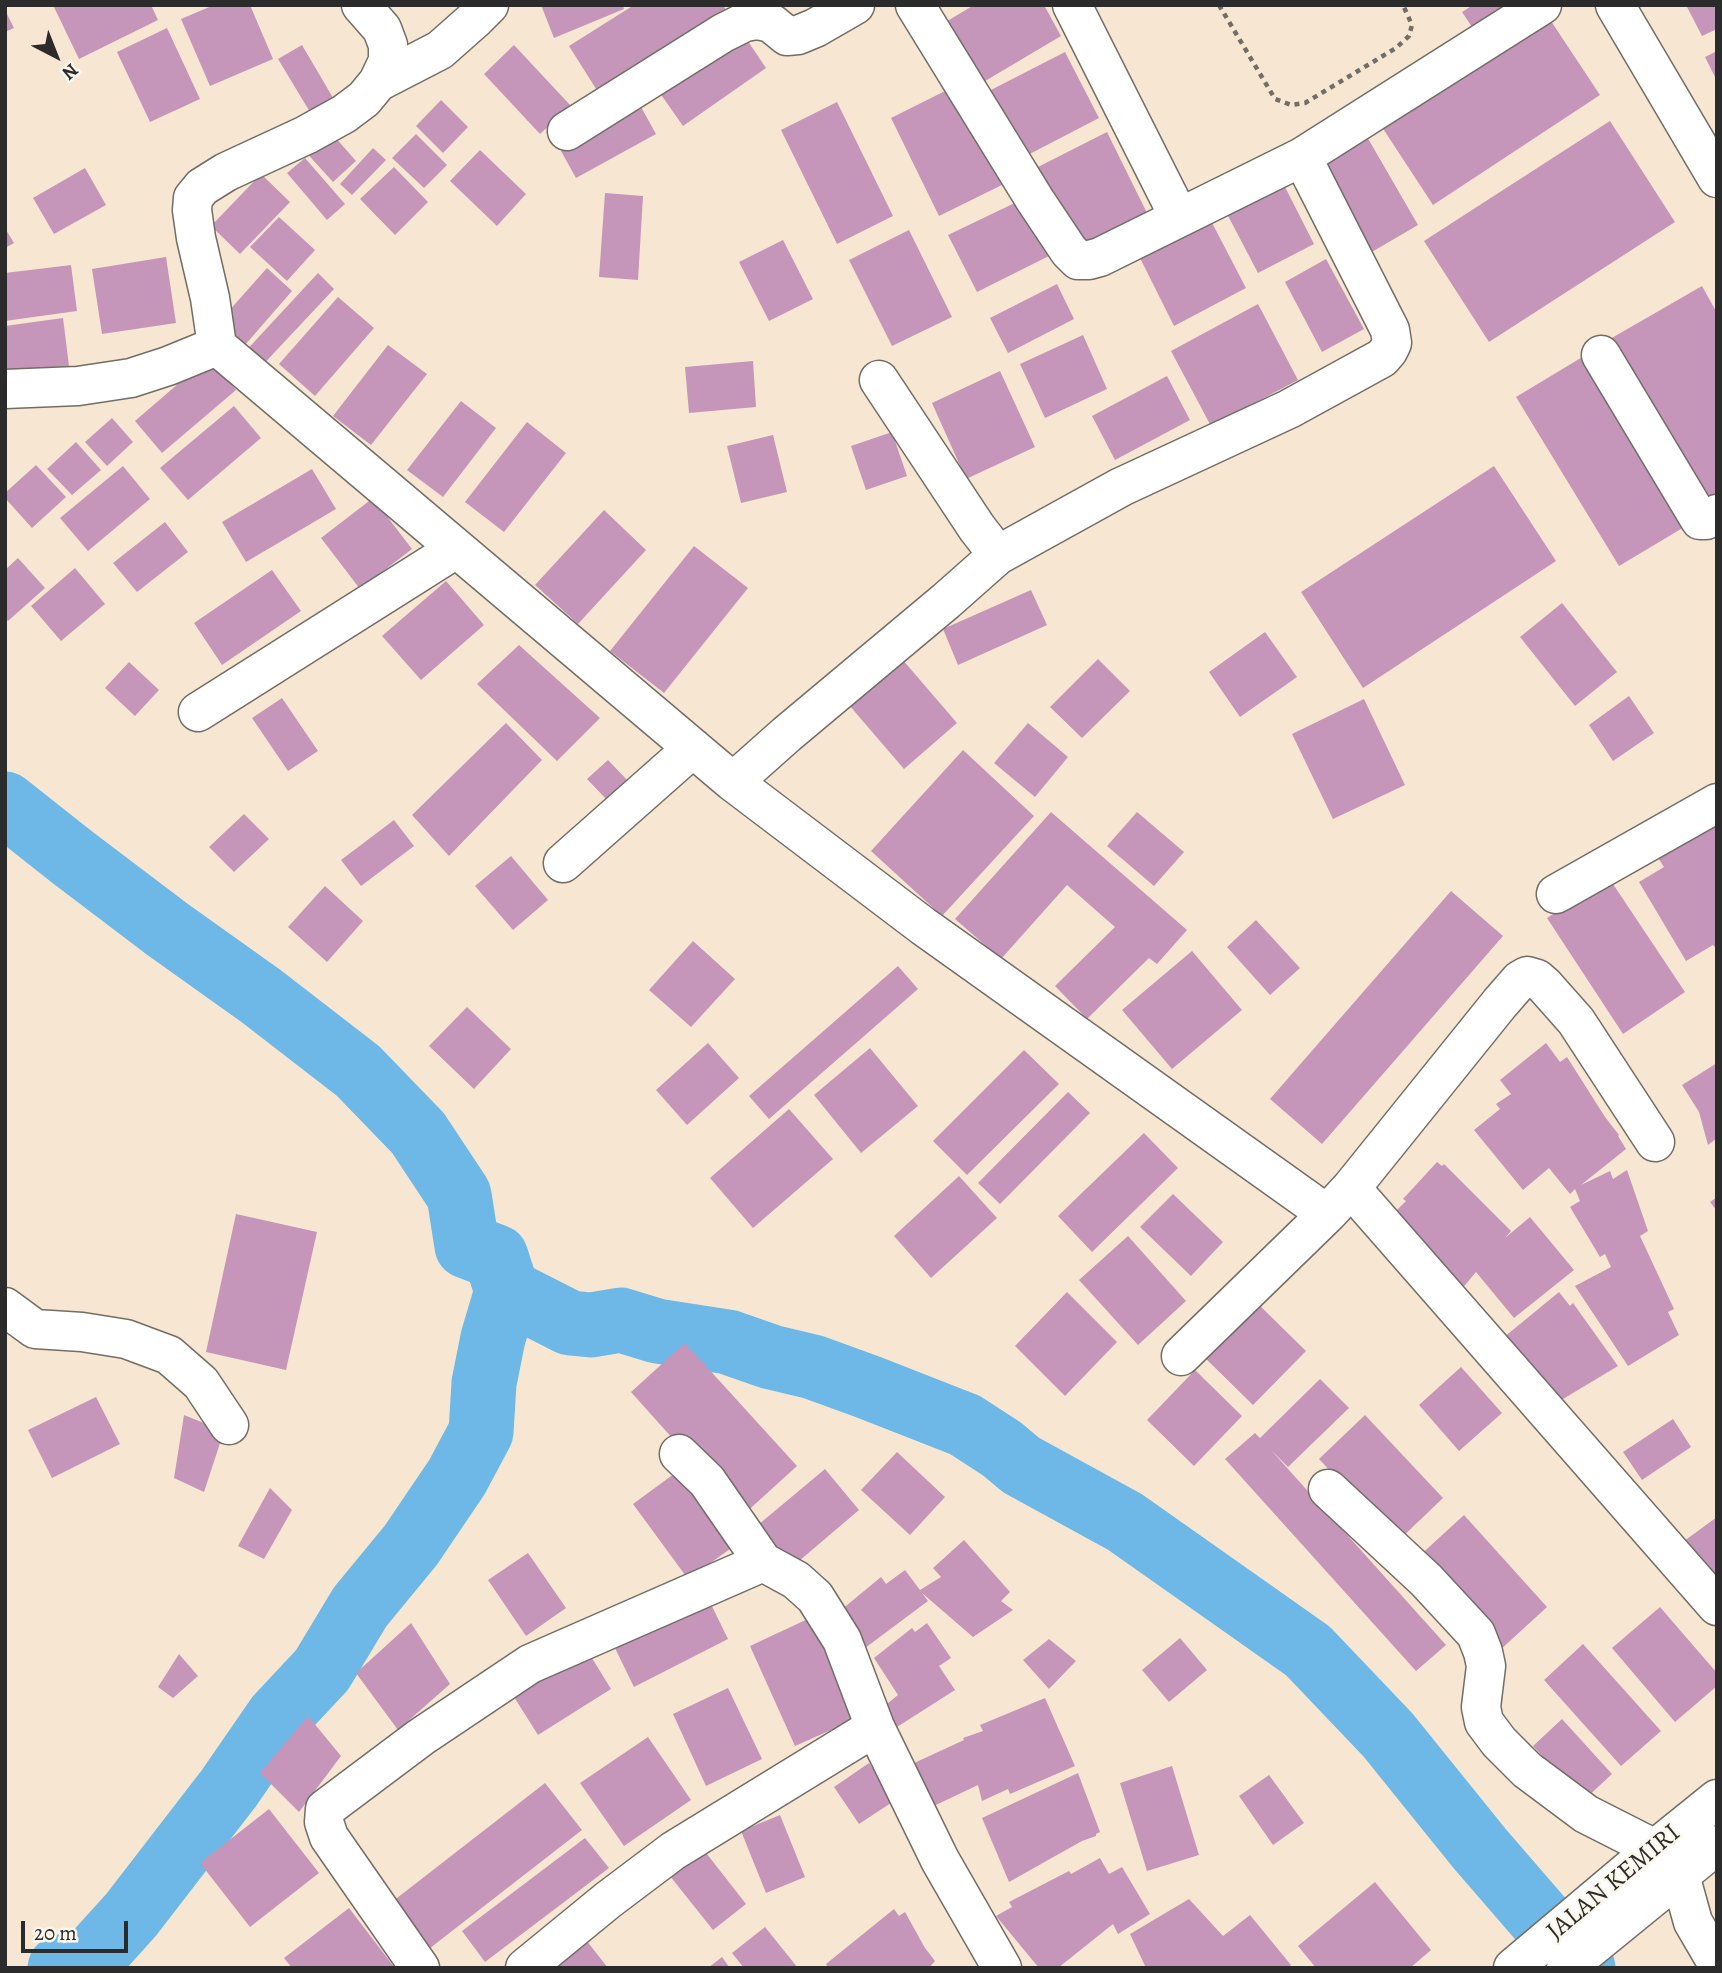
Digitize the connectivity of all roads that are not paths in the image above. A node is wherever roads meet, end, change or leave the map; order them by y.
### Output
1 (361, 5) edge
2 (489, 5) edge
3 (855, 5) edge
4 (915, 5) edge
5 (1072, 5) edge
6 (1542, 5) edge
7 (1615, 5) edge
8 (378, 82) junction
9 (567, 131) dead end
10 (1302, 157) junction
11 (1717, 178) edge
12 (1180, 217) junction
13 (217, 346) junction
14 (1601, 355) dead end
15 (879, 380) dead end
16 (5, 389) edge
17 (1717, 514) edge
18 (456, 549) junction
19 (998, 555) junction
20 (198, 712) dead end
21 (693, 748) junction
22 (733, 782) junction
23 (1717, 803) edge
24 (563, 863) dead end
25 (1556, 894) dead end
26 (1655, 1142) dead end
27 (1339, 1201) junction
28 (5, 1307) edge
29 (1181, 1356) dead end
30 (229, 1425) dead end
31 (679, 1454) dead end
32 (1328, 1489) dead end
33 (763, 1562) junction
34 (1717, 1606) edge
35 (875, 1727) junction
36 (1717, 1799) edge
37 (1717, 1845) edge
38 (1656, 1871) junction
39 (1717, 1963) edge
40 (420, 1968) edge
41 (525, 1968) edge
42 (1002, 1968) edge
43 (1513, 1968) edge
44 (1566, 1968) edge

1 - 8 main road
2 - 8 main road
3 - 9 main road
4 - 12 main road
5 - 12 main road
6 - 10 main road
7 - 11 main road
8 - 13 main road
10 - 12 main road
10 - 19 main road
13 - 16 main road
13 - 18 main road
14 - 17 main road
15 - 19 main road
18 - 20 main road
18 - 21 main road
19 - 22 main road
21 - 22 main road
21 - 24 main road
22 - 27 main road
23 - 25 main road
26 - 27 main road
27 - 29 main road
27 - 34 main road
28 - 30 main road
31 - 33 main road
32 - 38 main road
33 - 35 main road
33 - 40 main road
35 - 41 main road
35 - 42 main road
36 - 38 main road, JALAN KEMIRI
37 - 38 main road, JALAN KEMIRI
38 - 39 main road
38 - 43 main road, JALAN KEMIRI
38 - 44 main road, JALAN KEMIRI

